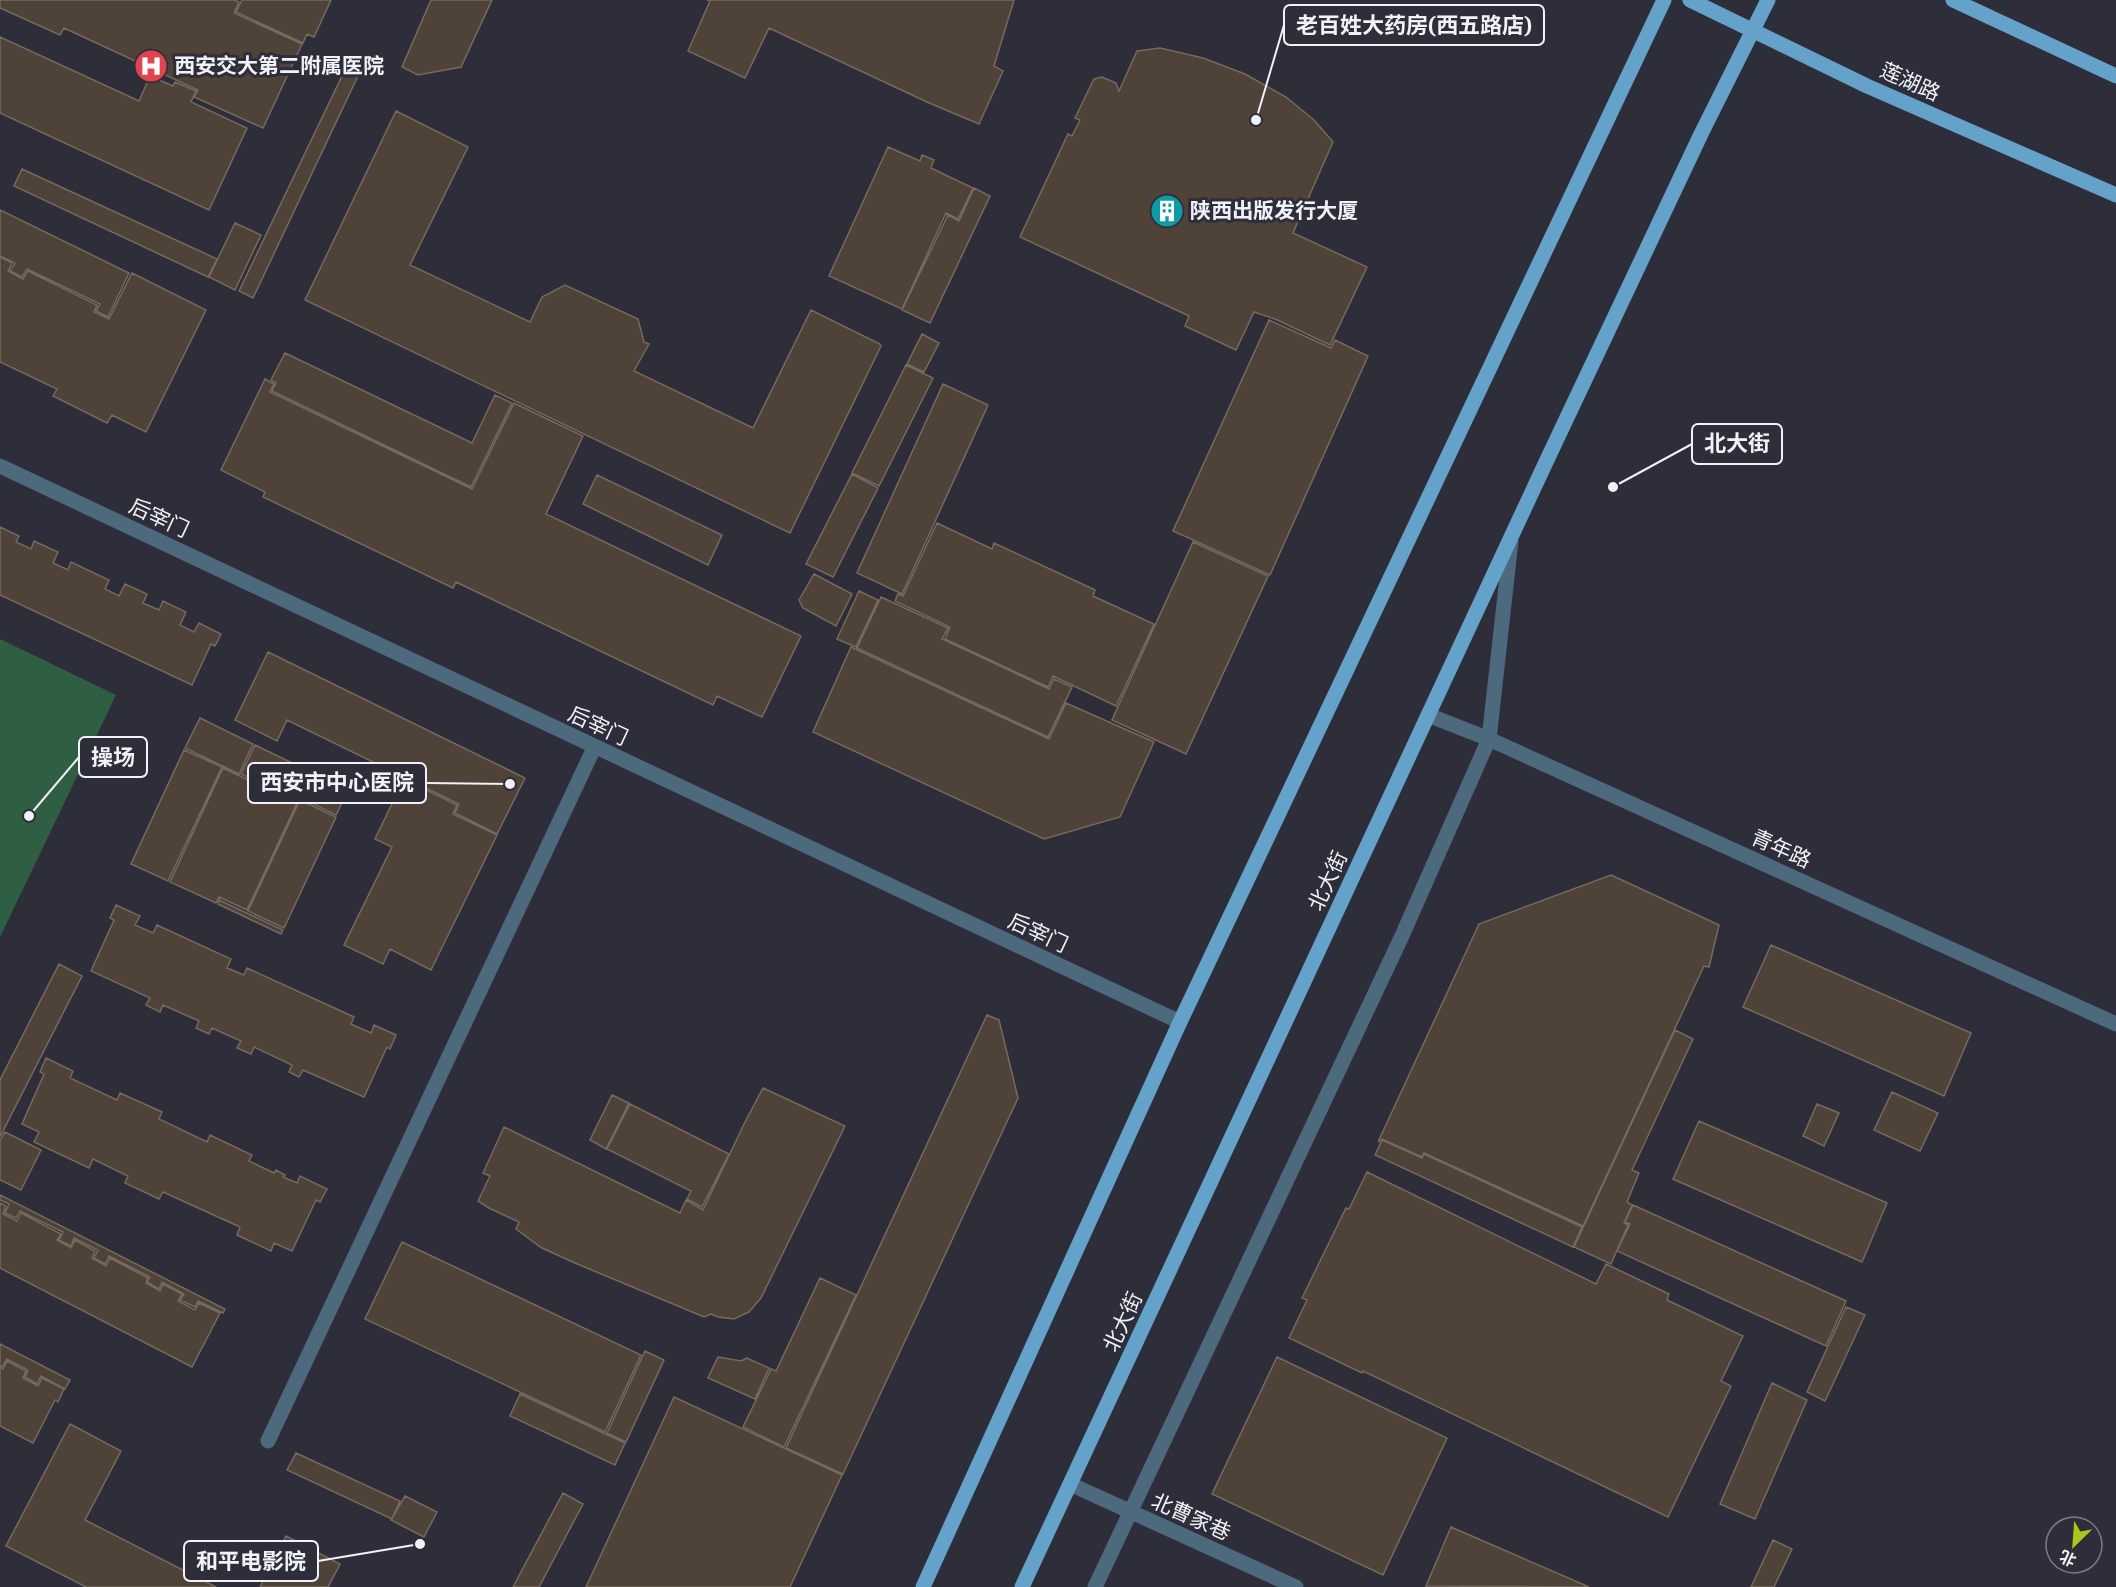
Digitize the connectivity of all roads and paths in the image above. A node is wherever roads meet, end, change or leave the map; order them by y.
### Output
1 (1664, 0) edge
2 (1690, 0) edge
3 (1768, 0) edge
4 (1953, 0) edge
5 (1753, 31) junction
6 (2116, 76) edge
7 (2116, 195) edge
8 (0, 466) edge
9 (1512, 536) junction
10 (1428, 716) junction
11 (1489, 739) junction
12 (594, 748) junction
13 (1180, 1022) junction
14 (2116, 1024) edge
15 (268, 1441) dead end
16 (1070, 1484) junction
17 (1130, 1512) junction
18 (923, 1587) edge
19 (1023, 1587) edge
20 (1095, 1587) edge
21 (1296, 1587) edge

1 - 13 main road
2 - 5 main road, 莲湖路
3 - 5 main road, 北大街
4 - 6 main road
5 - 7 main road, 莲湖路
5 - 9 main road, 北大街
8 - 12 street, 后宰门
9 - 10 main road, 北大街
9 - 11 street
10 - 11 street, 青年路
10 - 16 main road, 北大街
11 - 14 street, 青年路
11 - 17 street
12 - 13 street, 后宰门
12 - 15 street
13 - 18 main road
16 - 17 street, 北曹家巷
16 - 19 main road, 北大街
17 - 20 street
17 - 21 street, 北曹家巷

